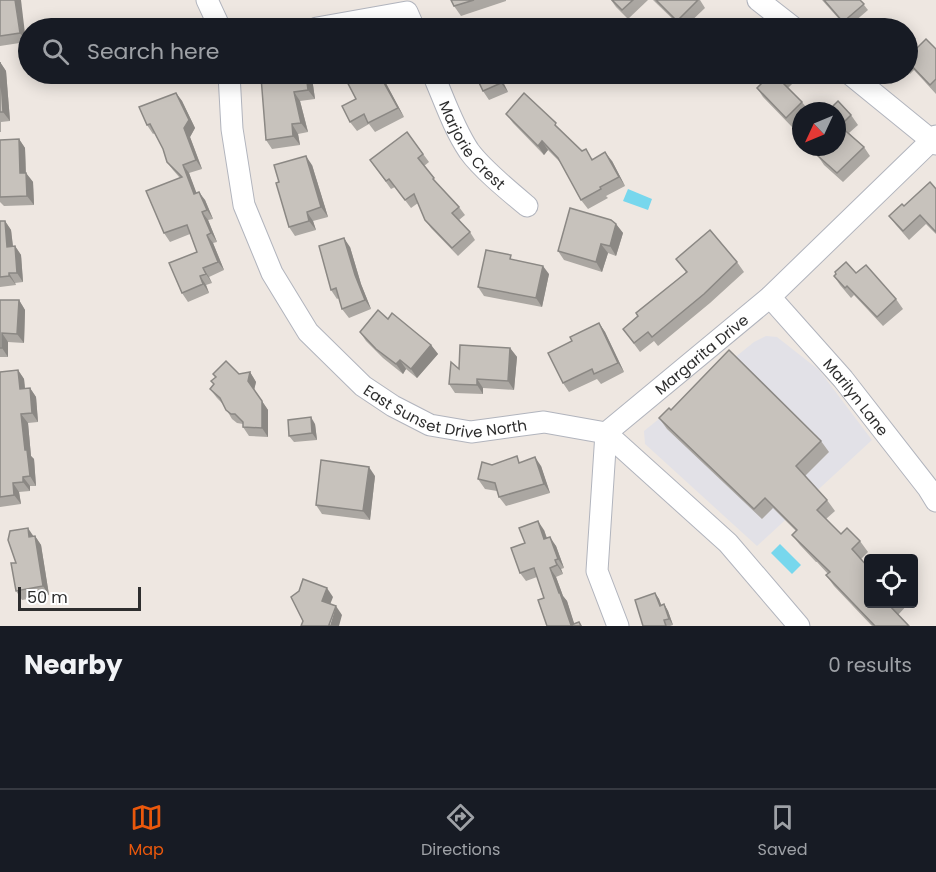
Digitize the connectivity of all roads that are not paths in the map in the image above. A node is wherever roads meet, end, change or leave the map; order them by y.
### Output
1 (207, 0) edge
2 (758, 0) edge
3 (215, 18) edge
4 (373, 18) edge
5 (410, 18) edge
6 (781, 18) edge
7 (230, 84) edge
8 (437, 84) edge
9 (863, 84) edge
10 (935, 140) edge
11 (526, 206) dead end
12 (770, 297) junction
13 (606, 433) junction
14 (936, 501) edge
15 (618, 626) edge
16 (799, 626) edge

1 - 3 street
2 - 6 street
4 - 5 street
7 - 13 street, East Sunset Drive North
8 - 11 street, Marjorie Crest
9 - 10 street
10 - 12 street, Margarita Drive
12 - 13 street, Margarita Drive
12 - 14 street, Marilyn Lane
13 - 15 street
13 - 16 street

